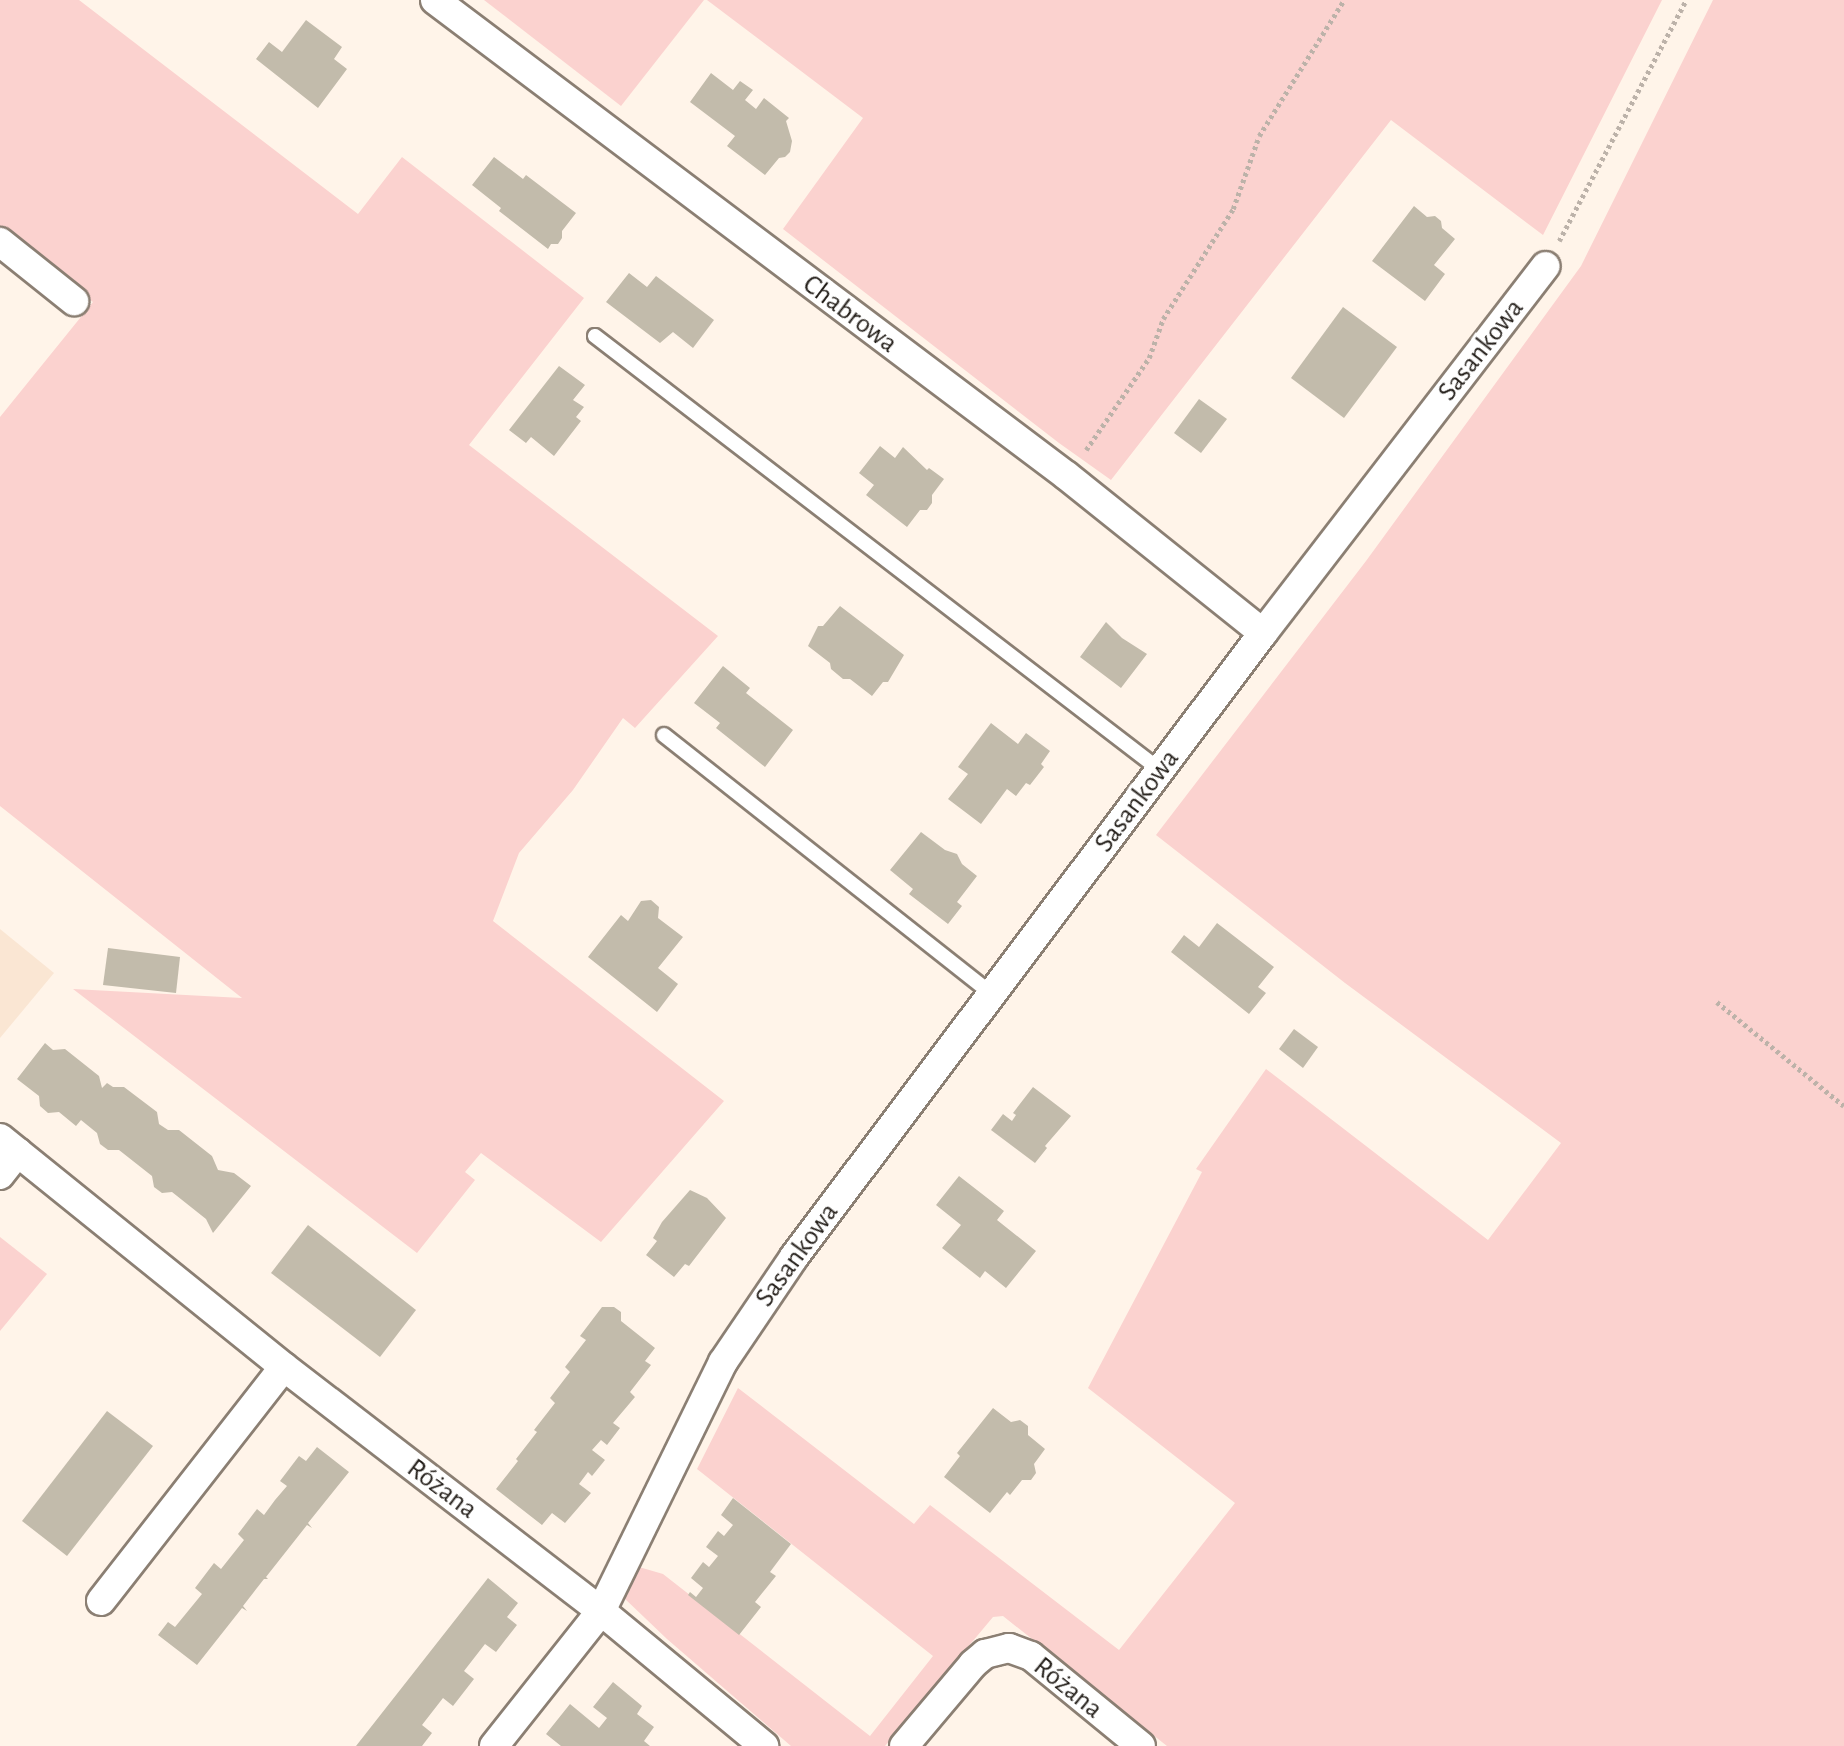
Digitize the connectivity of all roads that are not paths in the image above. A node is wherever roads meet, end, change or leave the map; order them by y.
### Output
1 (435, 0) edge
2 (0, 242) edge
3 (1546, 266) road end
4 (74, 301) dead end
5 (595, 336) dead end
6 (1263, 632) junction
7 (664, 735) dead end
8 (1160, 770) junction
9 (992, 994) junction
10 (9, 1145) edge
11 (0, 1175) edge
12 (284, 1367) junction
13 (101, 1601) dead end
14 (601, 1611) junction
15 (1133, 1744) edge
16 (494, 1746) edge
17 (764, 1746) edge
18 (904, 1746) edge

1 - 6 street, Chabrowa
2 - 4 street
3 - 6 street, Sasankowa
5 - 8 lane
6 - 8 street, Sasankowa
7 - 9 lane
8 - 9 street, Sasankowa
9 - 14 street, Sasankowa
10 - 11 street, Różana
10 - 12 street, Różana
12 - 13 street
12 - 14 street, Różana
14 - 16 street
14 - 17 street, Różana
15 - 18 street, Różana

